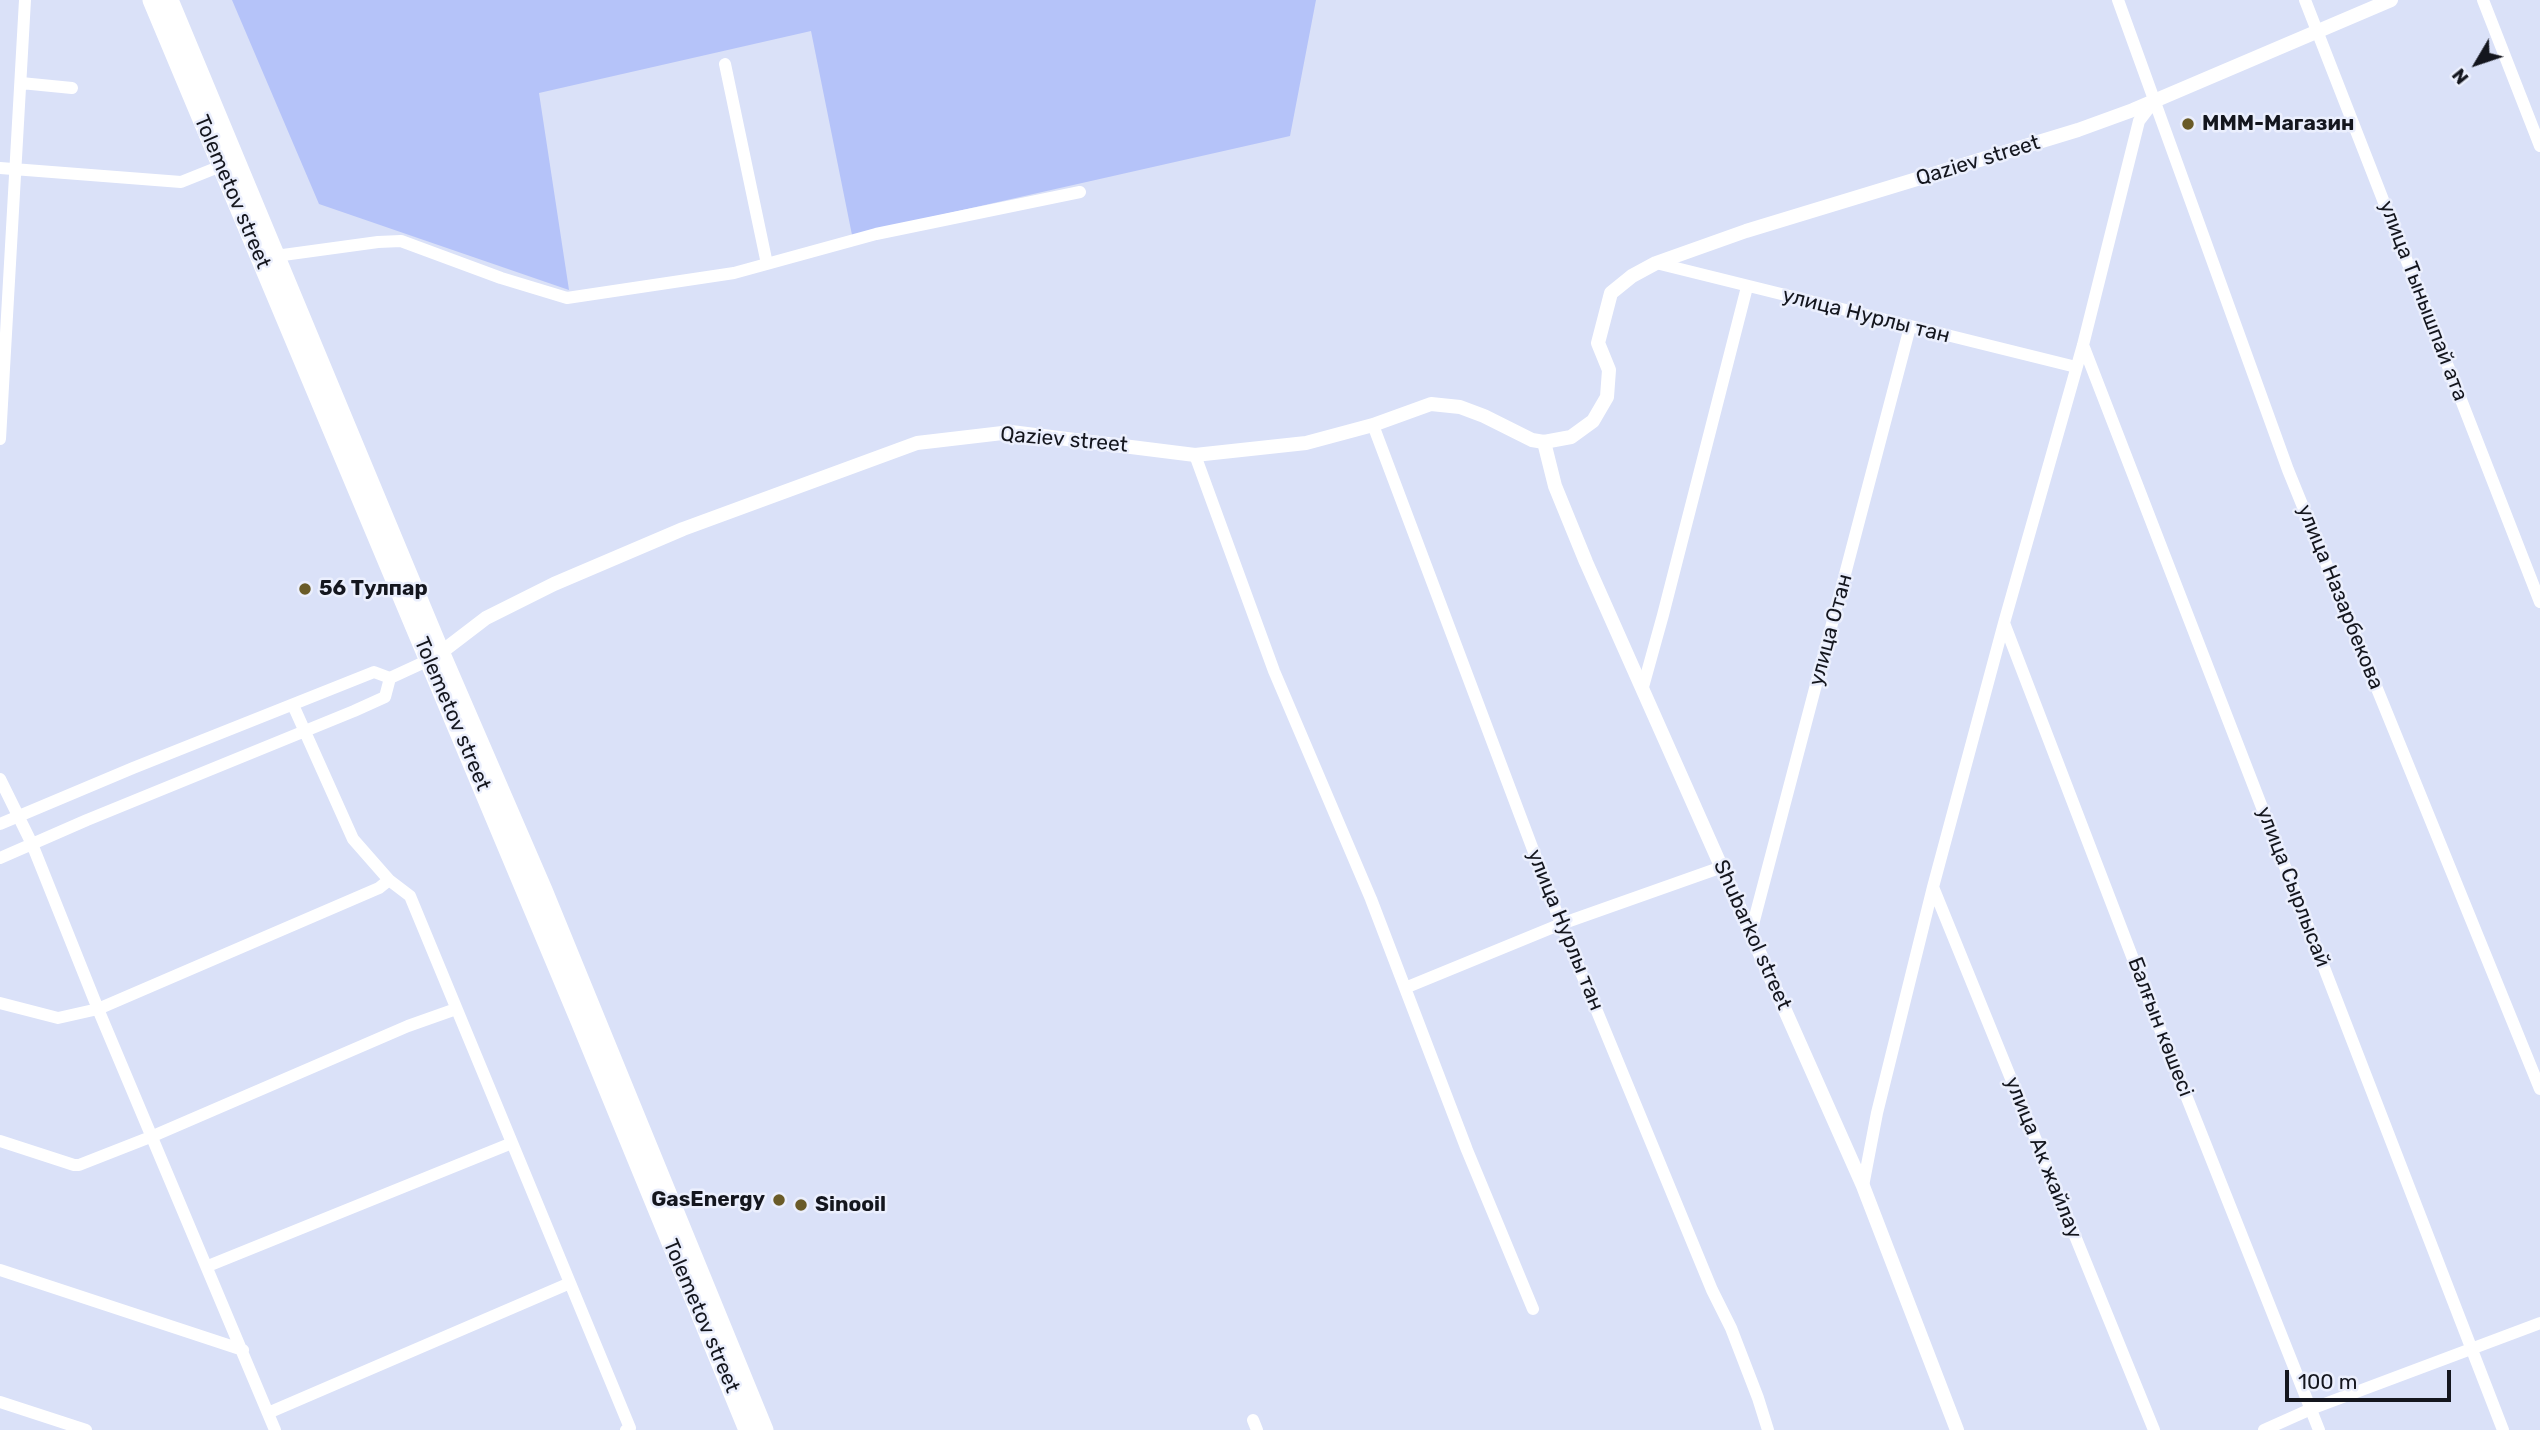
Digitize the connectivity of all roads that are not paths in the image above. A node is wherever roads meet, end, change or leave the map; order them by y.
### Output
1 (25, 0) edge
2 (152, 0) edge
3 (169, 0) edge
4 (2118, 0) edge
5 (2305, 0) edge
6 (2392, 0) edge
7 (2483, 0) edge
8 (2317, 30) junction
9 (725, 64) dead end
10 (20, 83) junction
11 (72, 88) dead end
12 (2155, 100) junction
13 (2540, 146) edge
14 (221, 166) junction
15 (0, 168) edge
16 (16, 169) junction
17 (1080, 192) dead end
18 (275, 253) junction
19 (1656, 263) junction
20 (767, 264) junction
21 (1747, 287) junction
22 (1910, 327) junction
23 (2083, 345) junction
24 (2076, 367) junction
25 (1373, 425) junction
26 (0, 439) edge
27 (1544, 442) junction
28 (351, 453) junction
29 (1195, 455) junction
30 (2540, 602) edge
31 (2004, 624) junction
32 (435, 657) junction
33 (390, 678) junction
34 (1643, 687) junction
35 (293, 705) junction
36 (304, 732) junction
37 (0, 779) edge
38 (19, 816) junction
39 (0, 824) edge
40 (32, 844) junction
41 (0, 858) edge
42 (1722, 867) junction
43 (389, 880) junction
44 (1933, 887) junction
45 (1561, 924) junction
46 (1751, 932) junction
47 (1405, 988) junction
48 (0, 1003) edge
49 (98, 1009) junction
50 (456, 1009) junction
51 (2540, 1089) edge
52 (153, 1136) junction
53 (0, 1141) edge
54 (512, 1143) junction
55 (1863, 1186) junction
56 (208, 1266) junction
57 (0, 1270) edge
58 (570, 1283) junction
59 (1533, 1309) dead end
60 (2540, 1323) edge
61 (2471, 1347) junction
62 (243, 1350) junction
63 (0, 1402) edge
64 (2311, 1409) junction
65 (268, 1413) junction
66 (86, 1430) edge
67 (275, 1430) edge
68 (626, 1430) edge
69 (748, 1430) edge
70 (764, 1430) edge
71 (1768, 1430) edge
72 (1957, 1430) edge
73 (2154, 1430) edge
74 (2264, 1430) edge
75 (2319, 1430) edge
76 (2503, 1430) edge

1 - 10 street
2 - 14 main road, Tolemetov street
3 - 18 main road, Tolemetov street
4 - 12 street, улица Назарбекова
5 - 8 street, улица Тынышпай ата
6 - 8 street, Qaziev street
7 - 13 street
8 - 12 street, Qaziev street
8 - 30 street, улица Тынышпай ата
9 - 20 street
10 - 11 street
10 - 16 street
12 - 19 street, Qaziev street
12 - 23 street
12 - 51 street, улица Назарбекова
14 - 16 street
14 - 28 main road, Tolemetov street
15 - 16 street
16 - 26 street
17 - 20 street
18 - 20 street
18 - 28 main road, Tolemetov street
19 - 21 street, улица Нурлы тан
19 - 27 street, Qaziev street
21 - 22 street, улица Нурлы тан
21 - 34 street
22 - 24 street, улица Нурлы тан
22 - 46 street, улица Отан
23 - 24 street
23 - 61 street, улица Сырлысай
24 - 31 street
25 - 27 street, Qaziev street
25 - 29 street, Qaziev street
25 - 45 street, улица Нурлы тан
27 - 34 street, Shubarkol street
28 - 32 main road, Tolemetov street
29 - 32 street, Qaziev street
29 - 47 street
31 - 44 street
31 - 64 street, Балғын көшесі
32 - 33 street
32 - 69 main road, Tolemetov street
32 - 70 main road, Tolemetov street
33 - 35 street
33 - 36 street
34 - 42 street, Shubarkol street
35 - 36 street
35 - 38 street
36 - 40 street
36 - 43 street
37 - 38 street
38 - 39 street
38 - 40 street
40 - 41 street
40 - 49 street
42 - 45 street
42 - 46 street, Shubarkol street
43 - 49 street
43 - 50 street
44 - 55 street
44 - 73 street, улица Ак жайлау
45 - 47 street
45 - 71 street, улица Нурлы тан
46 - 55 street, Shubarkol street
47 - 59 street
48 - 49 street
49 - 52 street
50 - 52 street
50 - 54 street
52 - 53 street
52 - 56 street
54 - 56 street
54 - 58 street
55 - 72 street, Shubarkol street
56 - 62 street
57 - 62 street
58 - 65 street
58 - 68 street
60 - 61 street
61 - 64 street
61 - 76 street, улица Сырлысай
62 - 65 street
63 - 66 street
64 - 74 street
64 - 75 street, Балғын көшесі
65 - 67 street

